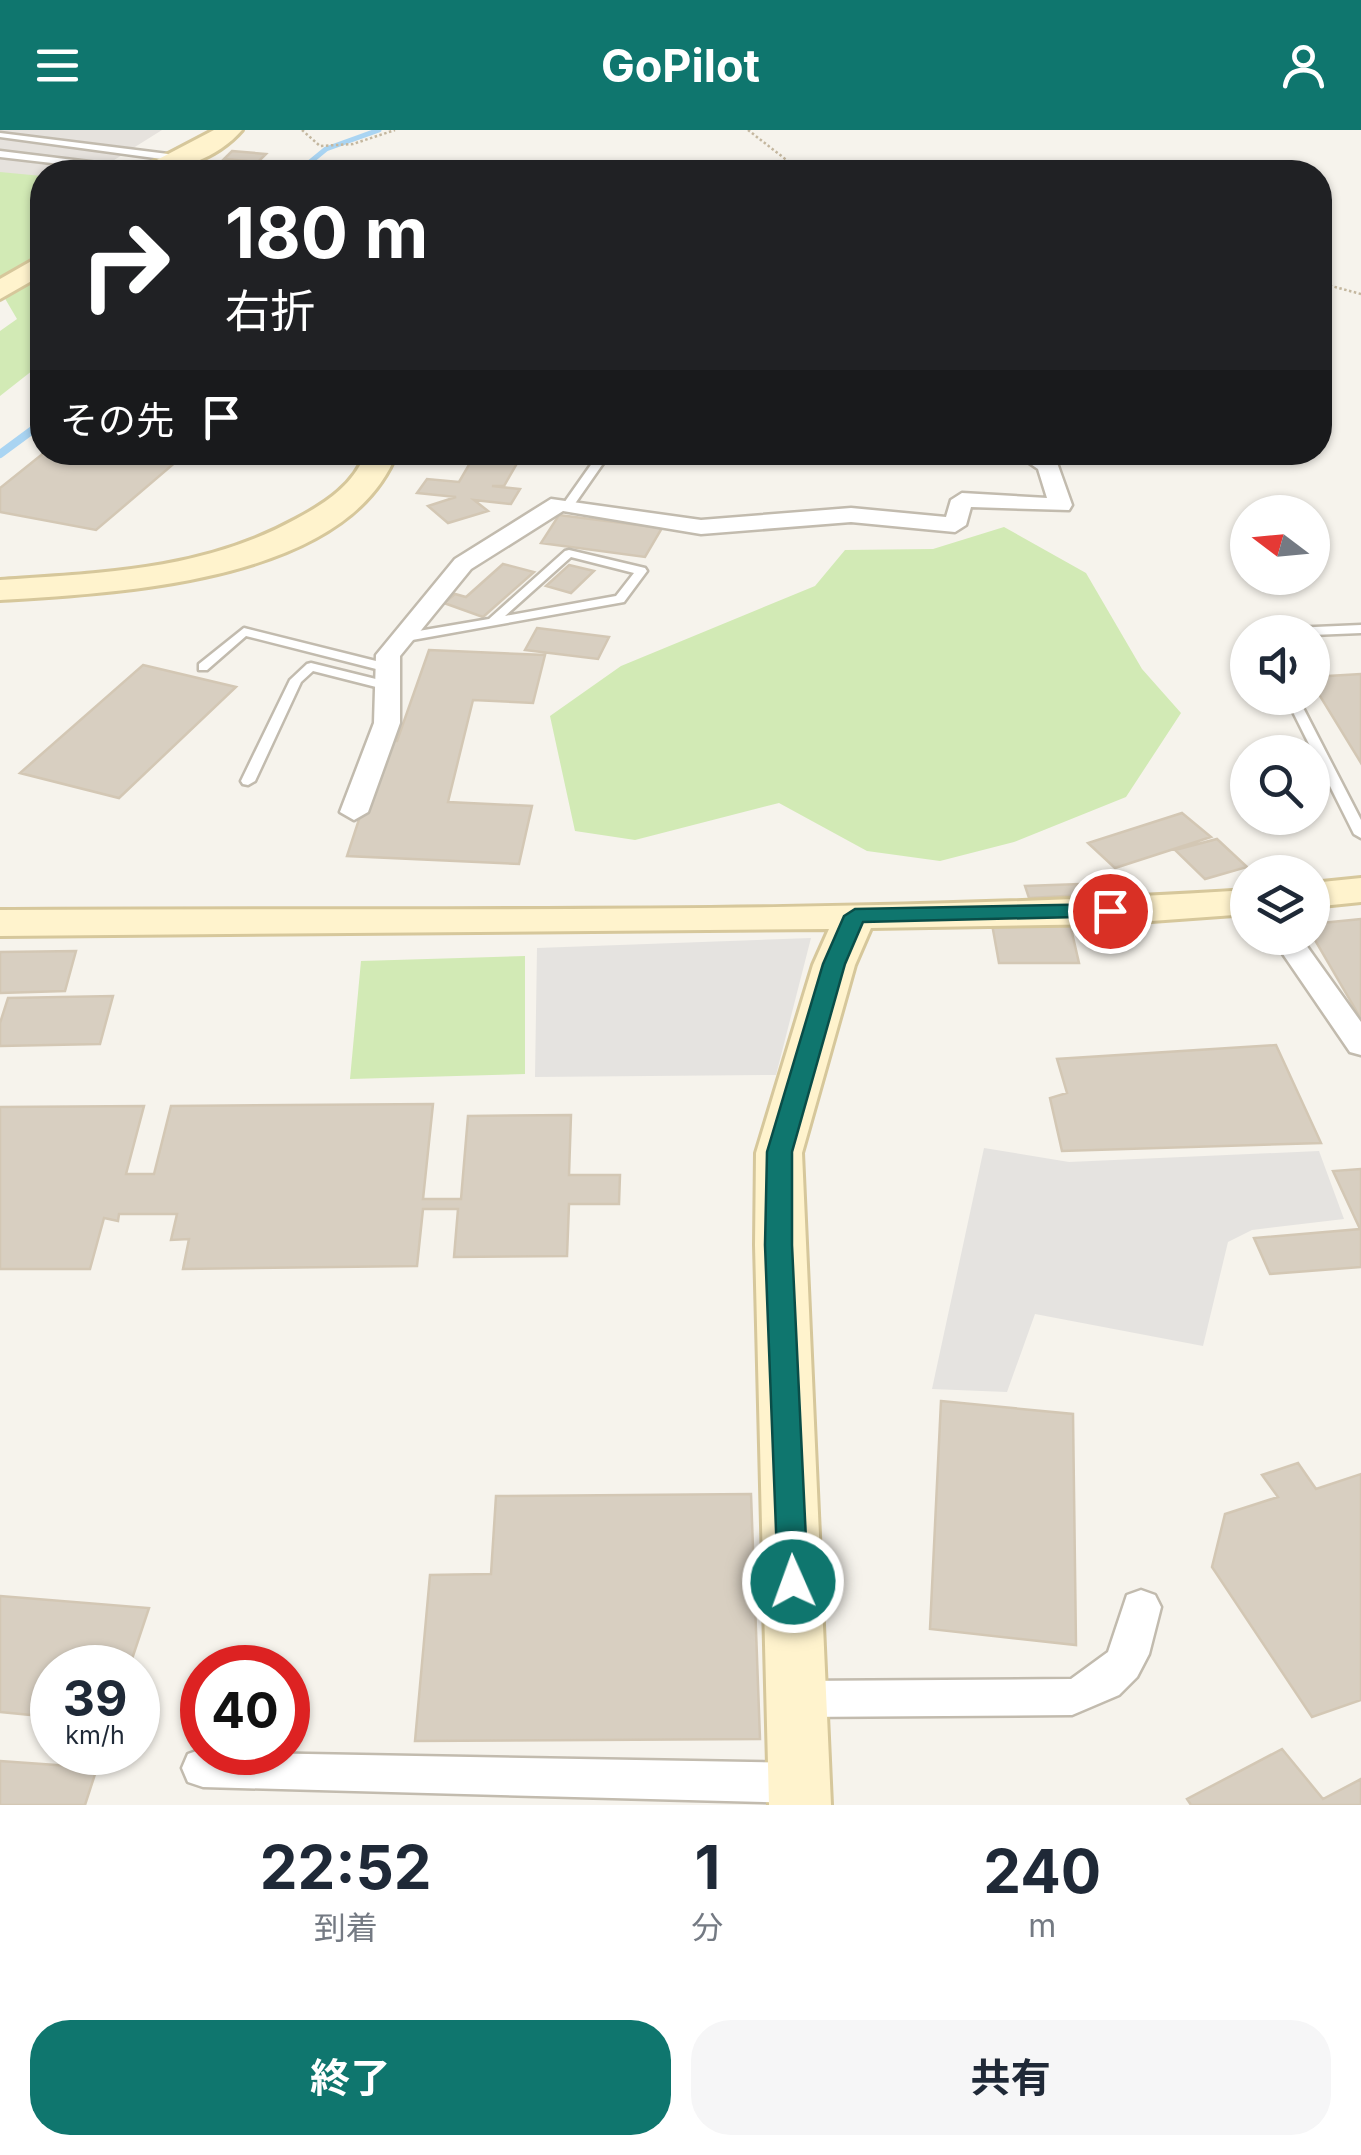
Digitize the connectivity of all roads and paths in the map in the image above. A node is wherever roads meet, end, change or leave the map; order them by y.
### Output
1 (230, 130) edge
2 (302, 130) edge
3 (396, 130) edge
4 (748, 130) edge
5 (0, 135) edge
6 (0, 154) edge
7 (49, 160) edge
8 (144, 160) edge
9 (188, 160) edge
10 (787, 160) edge
11 (30, 249) edge
12 (0, 269) edge
13 (30, 271) edge
14 (1332, 286) edge
15 (0, 291) edge
16 (1361, 294) edge
17 (379, 465) edge
18 (597, 465) edge
19 (1048, 465) edge
20 (570, 504) junction
21 (0, 590) edge
22 (496, 618) junction
23 (1361, 629) edge
24 (1330, 630) edge
25 (401, 638) junction
26 (203, 668) dead end
27 (388, 677) junction
28 (1301, 715) edge
29 (248, 781) dead end
30 (354, 812) dead end
31 (1361, 834) edge
32 (1361, 890) edge
33 (1330, 894) edge
34 (1230, 903) edge
35 (855, 916) junction
36 (0, 923) edge
37 (1298, 955) edge
38 (1361, 1044) edge
39 (1141, 1607) dead end
40 (797, 1699) junction
41 (310, 1773) edge
42 (800, 1794) edge

1 - 9 street
2 - 3 path
4 - 10 path
5 - 8 lane
6 - 7 lane
11 - 12 street
13 - 15 street
14 - 16 path
17 - 21 street
18 - 20 lane
19 - 20 street
20 - 25 street
22 - 22 lane
22 - 25 lane
23 - 24 lane
25 - 27 street
26 - 27 lane
27 - 29 lane
27 - 30 street
28 - 31 lane
32 - 33 street
34 - 35 street
35 - 36 street
35 - 40 street
37 - 38 street
39 - 40 street
40 - 42 street
41 - 42 street

